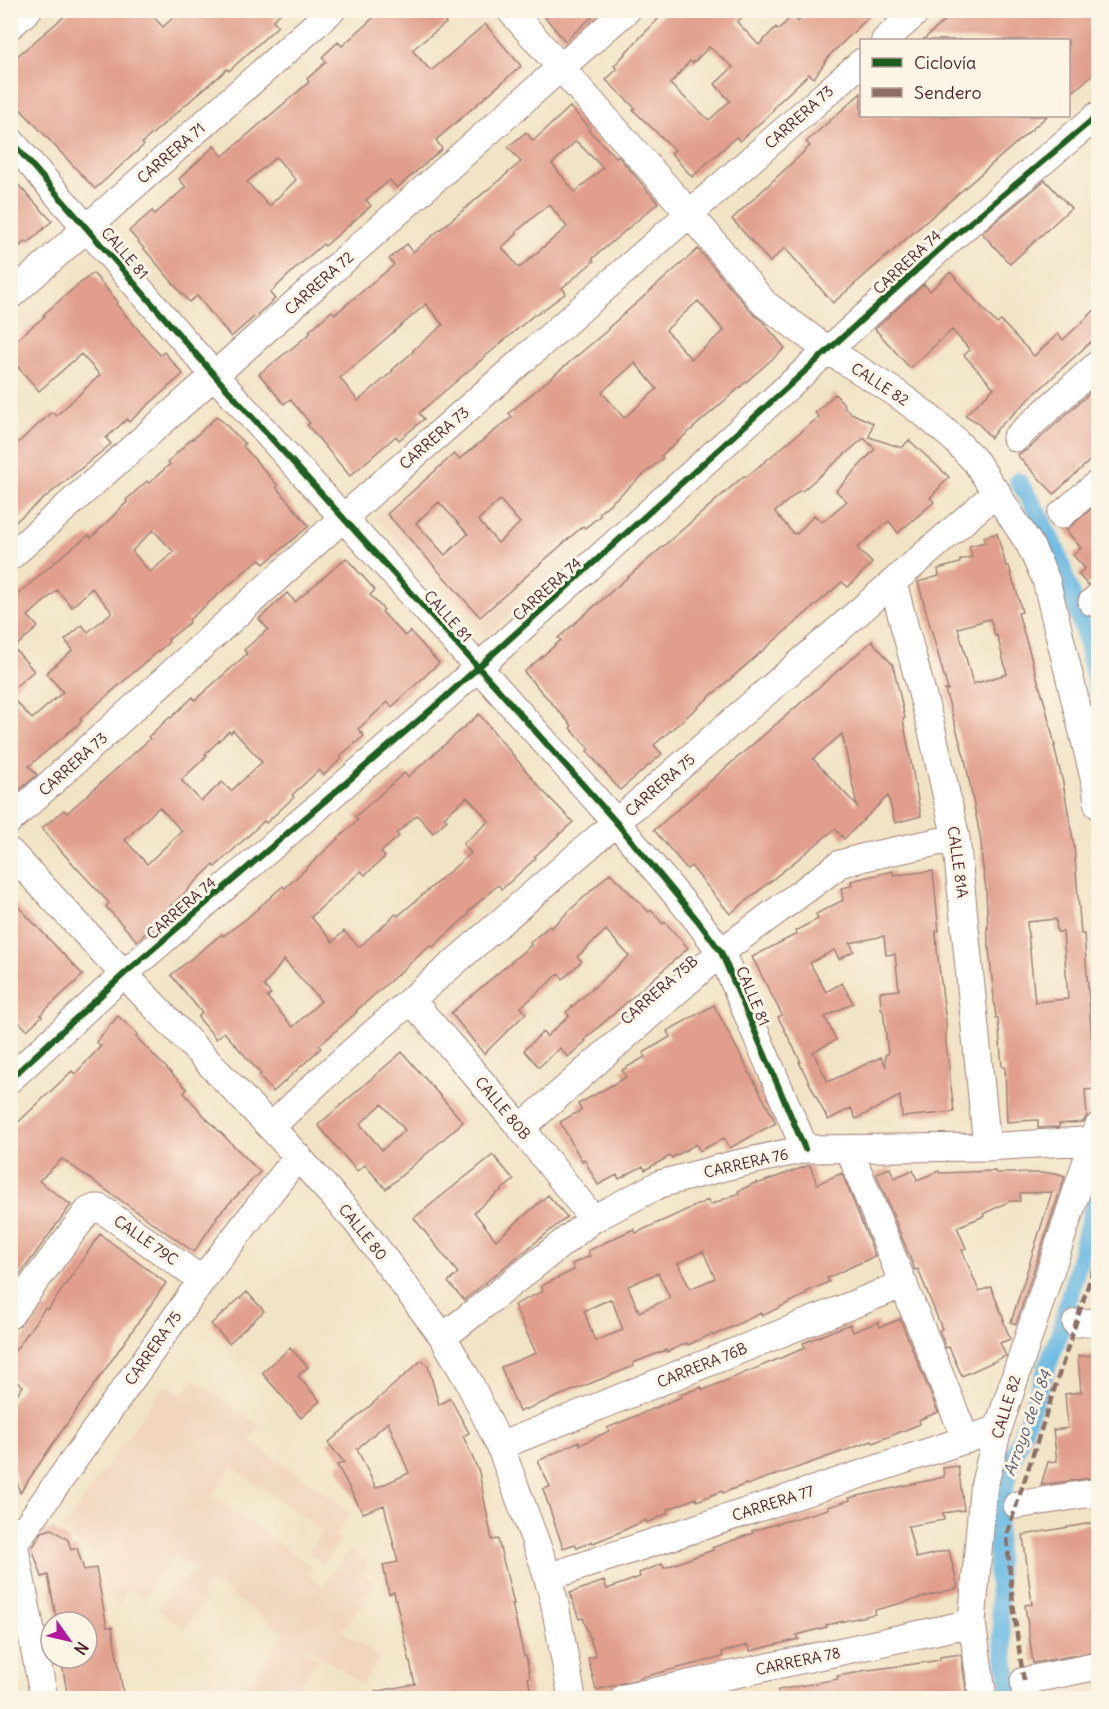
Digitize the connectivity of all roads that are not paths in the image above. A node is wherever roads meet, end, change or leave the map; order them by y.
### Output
1 (28, 10) edge
2 (332, 10) edge
3 (510, 10) edge
4 (627, 10) edge
5 (919, 10) edge
6 (10, 26) edge
7 (886, 39) edge
8 (860, 63) edge
9 (561, 68) junction
10 (1098, 115) edge
11 (10, 140) edge
12 (689, 213) junction
13 (87, 227) junction
14 (10, 296) edge
15 (829, 351) junction
16 (1098, 363) edge
17 (215, 376) junction
18 (1016, 438) dead end
19 (1098, 483) edge
20 (997, 492) junction
21 (1061, 515) dead end
22 (343, 518) junction
23 (10, 557) edge
24 (893, 583) junction
25 (478, 667) junction
26 (1098, 805) edge
27 (10, 820) edge
28 (616, 822) junction
29 (956, 838) junction
30 (10, 852) edge
31 (721, 952) junction
32 (124, 974) junction
33 (411, 1000) junction
34 (10, 1079) edge
35 (271, 1127) junction
36 (521, 1128) junction
37 (1097, 1136) edge
38 (987, 1147) junction
39 (805, 1149) junction
40 (849, 1149) junction
41 (298, 1156) junction
42 (592, 1219) junction
43 (202, 1280) junction
44 (904, 1284) junction
45 (10, 1315) edge
46 (443, 1337) junction
47 (998, 1429) junction
48 (966, 1440) junction
49 (500, 1446) junction
50 (1098, 1492) edge
51 (1017, 1505) dead end
52 (12, 1534) edge
53 (548, 1577) junction
54 (972, 1623) junction
55 (1098, 1666) edge
56 (1025, 1690) edge
57 (44, 1698) edge
58 (572, 1698) edge
59 (624, 1698) edge
60 (982, 1698) edge

1 - 6 street
2 - 13 street, CARRERA 71
3 - 9 street, CALLE 82
4 - 9 street, CARRERA 72
5 - 7 street
8 - 12 street, CARRERA 73
9 - 12 street, CALLE 82
9 - 17 street, CARRERA 72
10 - 15 street, CARRERA 74
11 - 13 street, CALLE 81
12 - 15 street, CALLE 82
12 - 22 street, CARRERA 73
13 - 14 street, CARRERA 71
13 - 17 street, CALLE 81
15 - 20 street, CALLE 82
15 - 25 street, CARRERA 74
16 - 18 street
17 - 22 street, CALLE 81
17 - 23 street, CARRERA 72
19 - 21 street
20 - 24 street, CARRERA 75
20 - 26 street, CALLE 82
22 - 25 street, CALLE 81
22 - 27 street, CARRERA 73
24 - 28 street, CARRERA 75
24 - 29 street, CALLE 81A
25 - 28 street, CALLE 81
25 - 32 street, CARRERA 74
28 - 31 street, CALLE 81
28 - 33 street, CARRERA 75
29 - 31 street, CARRERA 75B
29 - 38 street, CALLE 81A
30 - 32 street, CALLE 80
31 - 36 street, CARRERA 75B
31 - 39 street, CALLE 81
32 - 34 street, CARRERA 74
32 - 35 street, CALLE 80
33 - 35 street, CARRERA 75
33 - 36 street, CALLE 80B
35 - 41 street, CALLE 80
36 - 42 street, CALLE 80B
37 - 38 street, CARRERA 76
37 - 47 street, CALLE 82
38 - 40 street, CARRERA 76
39 - 40 street, CARRERA 76
39 - 42 street, CARRERA 76
40 - 44 street
41 - 43 street, CARRERA 75
41 - 46 street, CALLE 80
42 - 46 street, CARRERA 76
43 - 45 street, CALLE 79C
43 - 52 street, CARRERA 75
44 - 48 street
44 - 49 street, CARRERA 76B
46 - 49 street, CALLE 80
47 - 48 street, CARRERA 77
47 - 54 street, CALLE 82
48 - 53 street, CARRERA 77
49 - 53 street, CALLE 80
50 - 51 street
52 - 57 street
53 - 58 street, CALLE 80
54 - 59 street, CARRERA 78
54 - 60 street, CALLE 82
55 - 56 street

